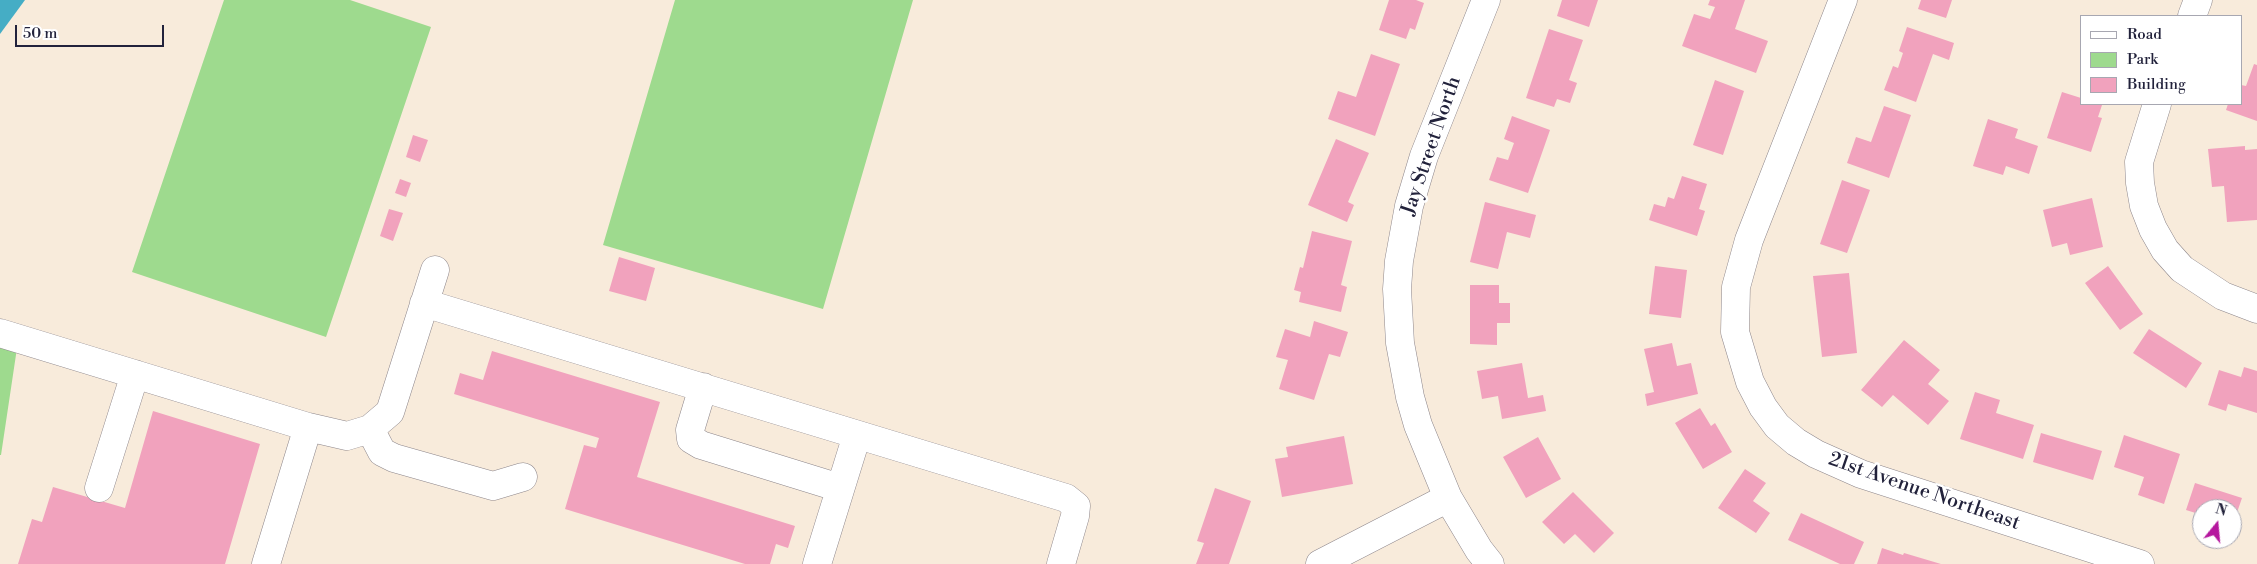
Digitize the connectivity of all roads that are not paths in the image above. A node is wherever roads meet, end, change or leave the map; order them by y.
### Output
1 (1486, 0) edge
2 (1843, 0) edge
3 (2198, 0) edge
4 (2192, 15) edge
5 (2157, 105) edge
6 (435, 270) dead end
7 (424, 303) junction
8 (2257, 309) edge
9 (0, 333) edge
10 (135, 374) junction
11 (703, 387) junction
12 (308, 427) junction
13 (370, 429) junction
14 (857, 434) junction
15 (524, 477) dead end
16 (100, 488) dead end
17 (840, 488) junction
18 (1448, 498) junction
19 (266, 564) edge
20 (817, 564) edge
21 (1061, 564) edge
22 (1320, 564) edge
23 (1490, 564) edge
24 (2140, 564) edge

1 - 18 street, Jay Street North
2 - 24 street, 21st Avenue Northeast
3 - 4 street
5 - 8 street
6 - 7 street
7 - 11 street
7 - 13 street
9 - 10 street
10 - 12 street
10 - 16 street
11 - 14 street
11 - 17 street
12 - 13 street
12 - 19 street
13 - 15 street
14 - 17 street
14 - 21 street
17 - 20 street
18 - 22 street
18 - 23 street, Jay Street North

